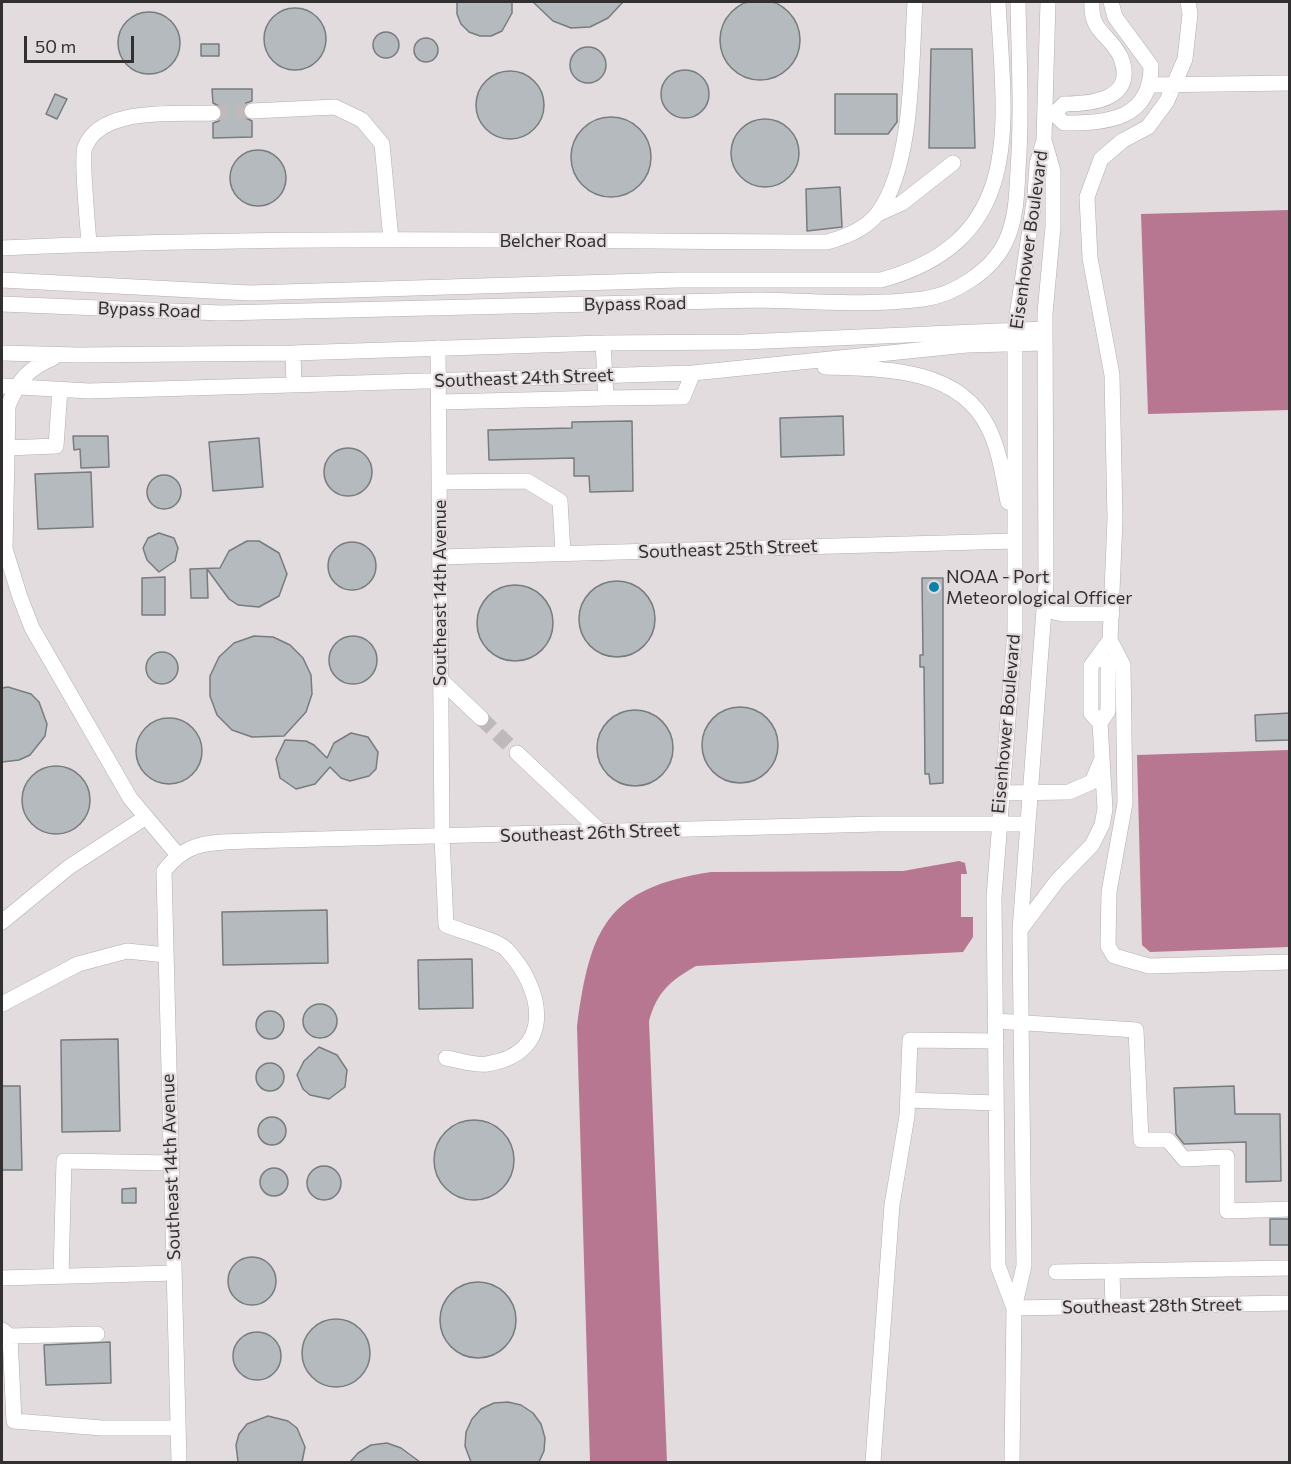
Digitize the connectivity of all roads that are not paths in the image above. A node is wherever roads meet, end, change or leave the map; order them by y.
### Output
1 (915, 2) edge
2 (998, 2) edge
3 (1018, 2) edge
4 (1048, 2) edge
5 (1092, 2) edge
6 (1111, 2) edge
7 (1188, 2) edge
8 (1290, 83) edge
9 (1150, 85) junction
10 (1174, 85) junction
11 (252, 111) tunnel mouth
12 (213, 113) tunnel mouth
13 (1050, 114) junction
14 (1044, 140) junction
15 (953, 163) dead end
16 (878, 214) junction
17 (391, 240) junction
18 (89, 244) junction
19 (2, 248) edge
20 (2, 280) edge
21 (2, 304) edge
22 (1015, 336) junction
23 (1045, 336) junction
24 (603, 343) junction
25 (438, 348) junction
26 (2, 353) edge
27 (293, 353) junction
28 (61, 355) junction
29 (768, 365) junction
30 (693, 373) junction
31 (604, 376) junction
32 (439, 381) junction
33 (294, 385) junction
34 (9, 386) edge
35 (60, 389) junction
36 (606, 398) junction
37 (439, 402) junction
38 (7, 448) junction
39 (440, 482) junction
40 (1015, 541) junction
41 (563, 553) junction
42 (440, 557) junction
43 (1045, 610) junction
44 (1112, 614) junction
45 (1110, 640) junction
46 (441, 680) junction
47 (481, 718) tunnel mouth
48 (517, 753) tunnel mouth
49 (1103, 757) junction
50 (1001, 793) junction
51 (1030, 794) junction
52 (146, 817) junction
53 (998, 822) junction
54 (1027, 824) junction
55 (601, 832) junction
56 (442, 837) junction
57 (177, 854) junction
58 (2, 922) edge
59 (1020, 930) junction
60 (166, 955) junction
61 (1290, 962) edge
62 (2, 1004) edge
63 (995, 1021) junction
64 (1021, 1021) junction
65 (996, 1041) junction
66 (447, 1058) dead end
67 (908, 1100) junction
68 (996, 1103) junction
69 (171, 1163) junction
70 (1290, 1209) edge
71 (1290, 1268) edge
72 (1112, 1271) junction
73 (1056, 1272) dead end
74 (174, 1273) junction
75 (61, 1276) junction
76 (2, 1278) edge
77 (1290, 1303) edge
78 (1113, 1307) junction
79 (1014, 1308) junction
80 (6, 1333) edge
81 (97, 1334) dead end
82 (178, 1428) junction
83 (179, 1462) edge
84 (873, 1462) edge
85 (1012, 1462) edge

1 - 16 street, Belcher Road
2 - 20 street
3 - 21 street, Bypass Road
4 - 13 street, Eisenhower Boulevard
5 - 13 street
6 - 9 street
7 - 10 street
8 - 10 street
9 - 10 street
9 - 13 street
10 - 44 street
11 - 17 street
12 - 18 street
13 - 14 street, Eisenhower Boulevard
14 - 22 street, Eisenhower Boulevard
14 - 23 street, Eisenhower Boulevard
15 - 16 street
16 - 17 street, Belcher Road
17 - 18 street, Belcher Road
18 - 19 street, Belcher Road
22 - 23 street, Southeast 24th Street
22 - 24 street, Southeast 24th Street
22 - 29 street, Southeast 24th Street
22 - 40 street, Eisenhower Boulevard
23 - 43 street, Eisenhower Boulevard
24 - 25 street, Southeast 24th Street
24 - 31 street
25 - 27 street, Southeast 24th Street
25 - 32 street, Southeast 14th Avenue
26 - 28 street, Southeast 24th Street
27 - 28 street, Southeast 24th Street
27 - 33 street
28 - 34 street
29 - 30 street, Southeast 24th Street
29 - 40 street
30 - 31 street, Southeast 24th Street
30 - 36 street
31 - 32 street, Southeast 24th Street
31 - 36 street
32 - 33 street, Southeast 24th Street
32 - 37 street, Southeast 14th Avenue
33 - 35 street, Southeast 24th Street
34 - 35 street, Southeast 24th Street
34 - 38 street
35 - 38 street
36 - 37 street
37 - 39 street, Southeast 14th Avenue
38 - 52 street
39 - 41 street
39 - 42 street, Southeast 14th Avenue
40 - 41 street, Southeast 25th Street
40 - 50 street, Eisenhower Boulevard
41 - 42 street, Southeast 25th Street
42 - 46 street, Southeast 14th Avenue
43 - 44 street
43 - 51 street, Eisenhower Boulevard
44 - 45 street
45 - 49 street
45 - 61 street
46 - 47 street
46 - 56 street, Southeast 14th Avenue
48 - 55 street
49 - 51 street
49 - 59 street
50 - 51 street
50 - 53 street, Eisenhower Boulevard
51 - 54 street, Eisenhower Boulevard
52 - 57 street
52 - 58 street
53 - 54 street, Southeast 26th Street
53 - 55 street, Southeast 26th Street
53 - 63 street, Eisenhower Boulevard
54 - 59 street, Eisenhower Boulevard
55 - 56 street, Southeast 26th Street
56 - 57 street, Southeast 26th Street
56 - 66 street, Southeast 14th Avenue
57 - 60 street, Southeast 14th Avenue
59 - 64 street, Eisenhower Boulevard
60 - 62 street
60 - 69 street, Southeast 14th Avenue
63 - 64 street
63 - 65 street, Eisenhower Boulevard
64 - 70 street
64 - 79 street, Eisenhower Boulevard
65 - 67 street
65 - 68 street, Eisenhower Boulevard
67 - 68 street
67 - 84 street
68 - 79 street, Eisenhower Boulevard
69 - 74 street, Southeast 14th Avenue
69 - 75 street
71 - 72 street
72 - 73 street
72 - 78 street
74 - 75 street
74 - 82 street, Southeast 14th Avenue
75 - 76 street
77 - 78 street, Southeast 28th Street
78 - 79 street, Southeast 28th Street
79 - 85 street, Eisenhower Boulevard
80 - 81 street
80 - 82 street
82 - 83 street, Southeast 14th Avenue

